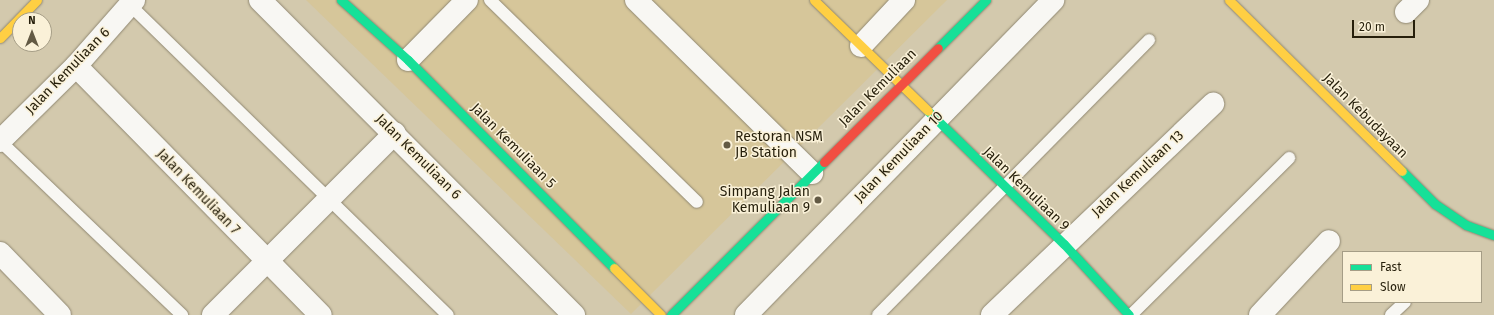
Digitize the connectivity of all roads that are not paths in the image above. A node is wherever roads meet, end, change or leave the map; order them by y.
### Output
1 (37, 0) edge
2 (260, 0) edge
3 (341, 0) edge
4 (467, 0) edge
5 (490, 0) edge
6 (636, 0) edge
7 (814, 0) edge
8 (904, 0) edge
9 (986, 0) edge
10 (1053, 0) edge
11 (1229, 0) edge
12 (132, 2) edge
13 (0, 38) edge
14 (1149, 40) dead end
15 (861, 46) junction
16 (408, 60) junction
17 (76, 66) junction
18 (902, 86) junction
19 (1213, 104) dead end
20 (934, 120) junction
21 (395, 133) junction
22 (0, 141) edge
23 (1289, 158) dead end
24 (812, 173) junction
25 (1004, 187) junction
26 (330, 198) junction
27 (697, 202) dead end
28 (1494, 235) edge
29 (1329, 241) dead end
30 (1064, 244) junction
31 (0, 253) edge
32 (265, 261) junction
33 (1404, 303) edge
34 (60, 315) edge
35 (182, 315) edge
36 (213, 315) edge
37 (321, 315) edge
38 (448, 315) edge
39 (574, 315) edge
40 (661, 315) edge
41 (671, 315) edge
42 (746, 315) edge
43 (878, 315) edge
44 (992, 315) edge
45 (1130, 315) edge
46 (1260, 315) edge
47 (1392, 315) edge

1 - 13 street
2 - 21 street, Jalan Kemuliaan 6
3 - 16 street, Jalan Kemuliaan 5
4 - 16 street
5 - 27 lane
6 - 24 street
7 - 15 street, Jalan Kemuliaan 9
8 - 15 street
9 - 18 street, Jalan Kemuliaan
10 - 20 street, Jalan Kemuliaan 10
11 - 28 street, Jalan Kebudayaan
12 - 17 street, Jalan Kemuliaan 6
12 - 26 lane
14 - 25 lane
15 - 18 street, Jalan Kemuliaan 9
16 - 40 street, Jalan Kemuliaan 5
17 - 22 street, Jalan Kemuliaan 6
17 - 32 street, Jalan Kemuliaan 7
18 - 20 street, Jalan Kemuliaan 9
18 - 24 street, Jalan Kemuliaan
19 - 30 street, Jalan Kemuliaan 13
20 - 25 street, Jalan Kemuliaan 9
20 - 42 street, Jalan Kemuliaan 10
21 - 26 street
21 - 39 street, Jalan Kemuliaan 6
22 - 35 lane
23 - 45 lane
24 - 41 street, Jalan Kemuliaan
25 - 30 street, Jalan Kemuliaan 9
25 - 43 lane
26 - 32 street
26 - 38 lane
29 - 46 street
30 - 44 street, Jalan Kemuliaan 13
30 - 45 street, Jalan Kemuliaan 9
31 - 34 street
32 - 36 street
32 - 37 street, Jalan Kemuliaan 7
33 - 47 lane

